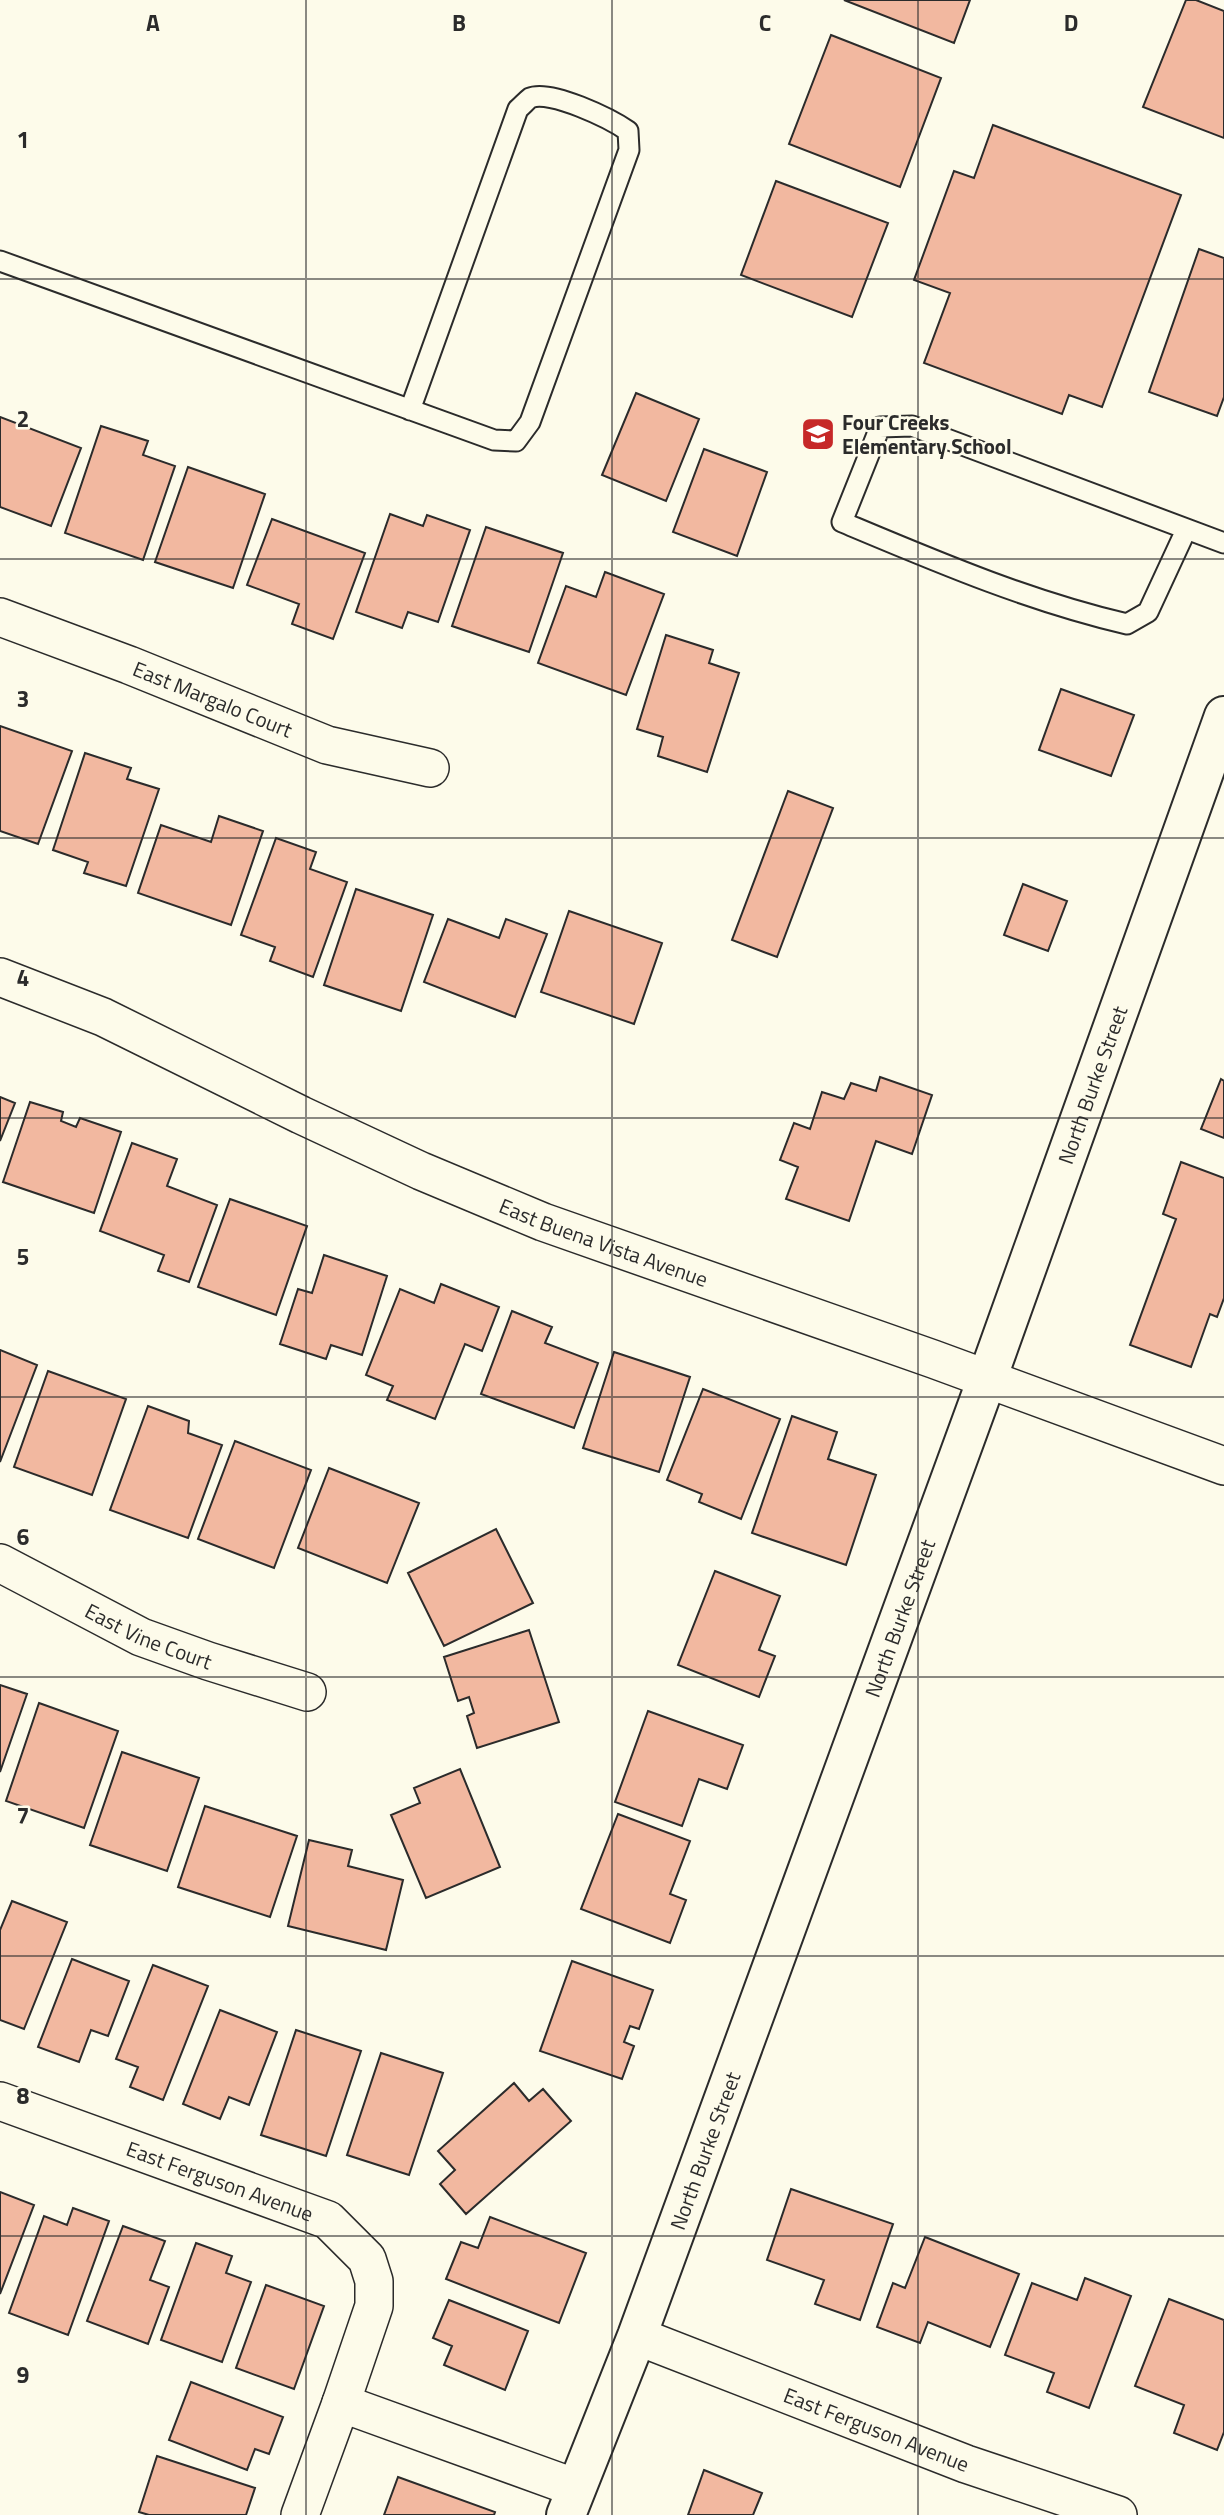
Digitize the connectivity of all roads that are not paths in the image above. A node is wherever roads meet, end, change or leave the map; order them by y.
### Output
1 (0, 261) edge
2 (410, 410) junction
3 (1186, 530) junction
4 (1224, 542) edge
5 (0, 617) edge
6 (1224, 716) edge
7 (430, 768) dead end
8 (0, 977) edge
9 (987, 1379) junction
10 (1224, 1466) edge
11 (0, 1563) edge
12 (307, 1692) dead end
13 (0, 2101) edge
14 (637, 2336) junction
15 (341, 2403) junction
16 (571, 2502) edge
17 (300, 2515) edge
18 (1118, 2515) edge

1 - 2 lane
2 - 2 lane
3 - 3 lane
3 - 4 lane
5 - 7 street, East Margalo Court
6 - 9 street, North Burke Street
8 - 9 street, East Buena Vista Avenue
9 - 10 street, East Buena Vista Avenue
9 - 14 street, North Burke Street
11 - 12 street, East Vine Court
13 - 15 street, East Ferguson Avenue
14 - 16 street, North Burke Street
14 - 18 street, East Ferguson Avenue
15 - 16 street
15 - 17 street, East Ferguson Avenue

